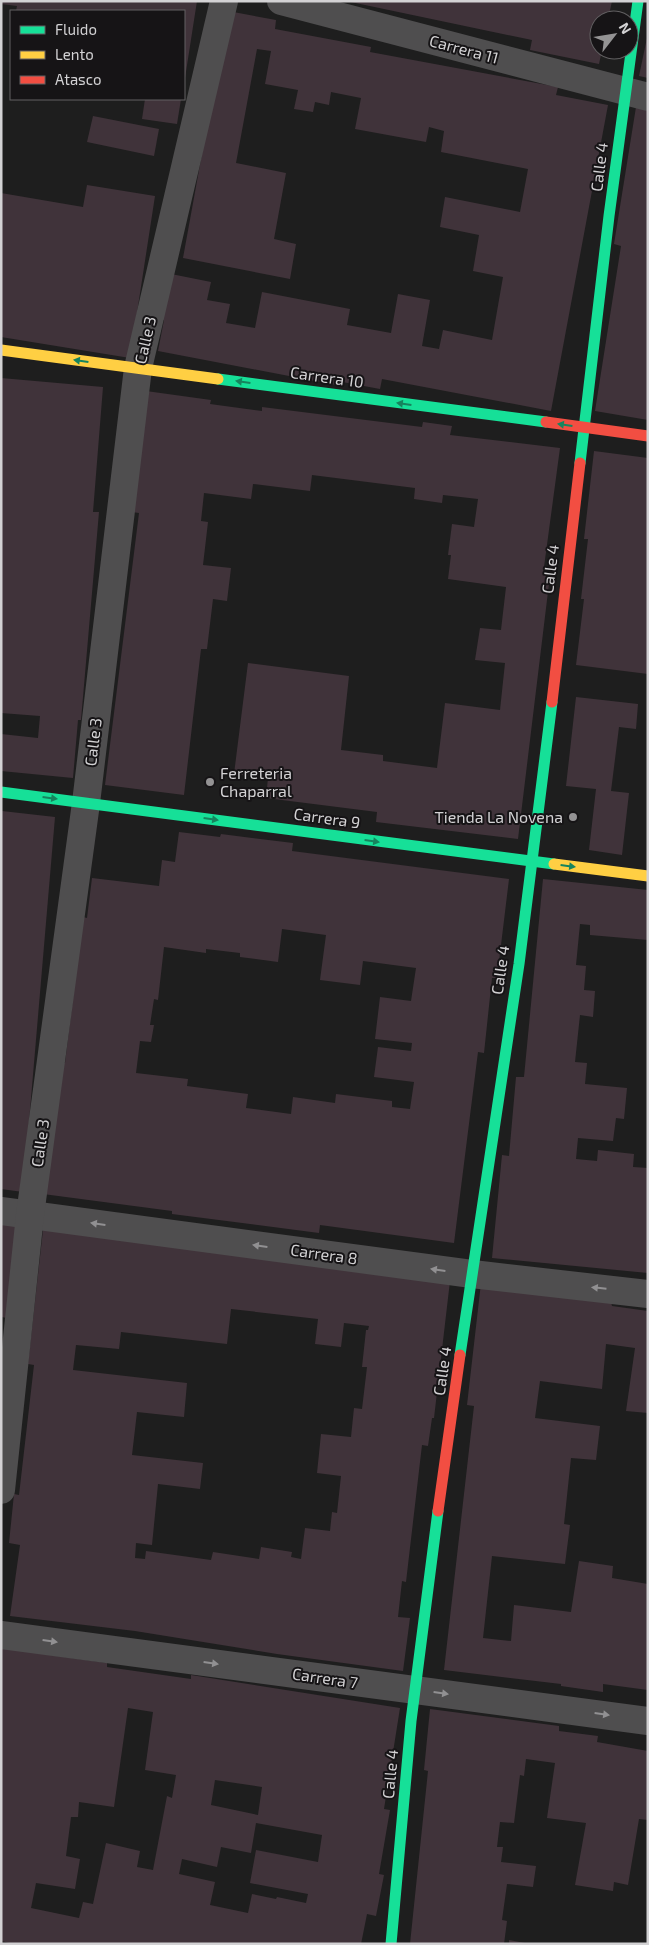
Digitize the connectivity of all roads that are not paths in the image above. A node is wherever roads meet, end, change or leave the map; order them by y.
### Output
1 (224, 1) edge
2 (281, 1) edge
3 (638, 1) edge
4 (636, 94) edge
5 (1, 350) edge
6 (138, 368) junction
7 (583, 427) junction
8 (648, 436) edge
9 (1, 792) edge
10 (86, 802) junction
11 (533, 862) junction
12 (648, 876) edge
13 (1, 1211) edge
14 (30, 1215) junction
15 (472, 1274) junction
16 (648, 1294) edge
17 (1, 1490) edge
18 (1, 1635) edge
19 (414, 1690) junction
20 (648, 1720) edge
21 (391, 1944) edge

1 - 6 street, Calle 3
2 - 4 street, Carrera 11
3 - 4 street, Calle 4
4 - 7 street, Calle 4
6 -> 5 street, Carrera 10
7 -> 6 street, Carrera 10
6 - 10 street, Calle 3
7 - 8 street, Carrera 10
7 - 11 street, Calle 4
9 -> 10 street, Carrera 9
10 -> 11 street, Carrera 9
10 - 14 street, Calle 3
11 -> 12 street, Carrera 9
11 - 15 street, Calle 4
13 - 14 street, Carrera 8
15 -> 14 street, Carrera 8
14 - 17 street, Calle 3
16 -> 15 street, Carrera 8
15 - 19 street, Calle 4
18 -> 19 street, Carrera 7
19 -> 20 street, Carrera 7
19 - 21 street, Calle 4

